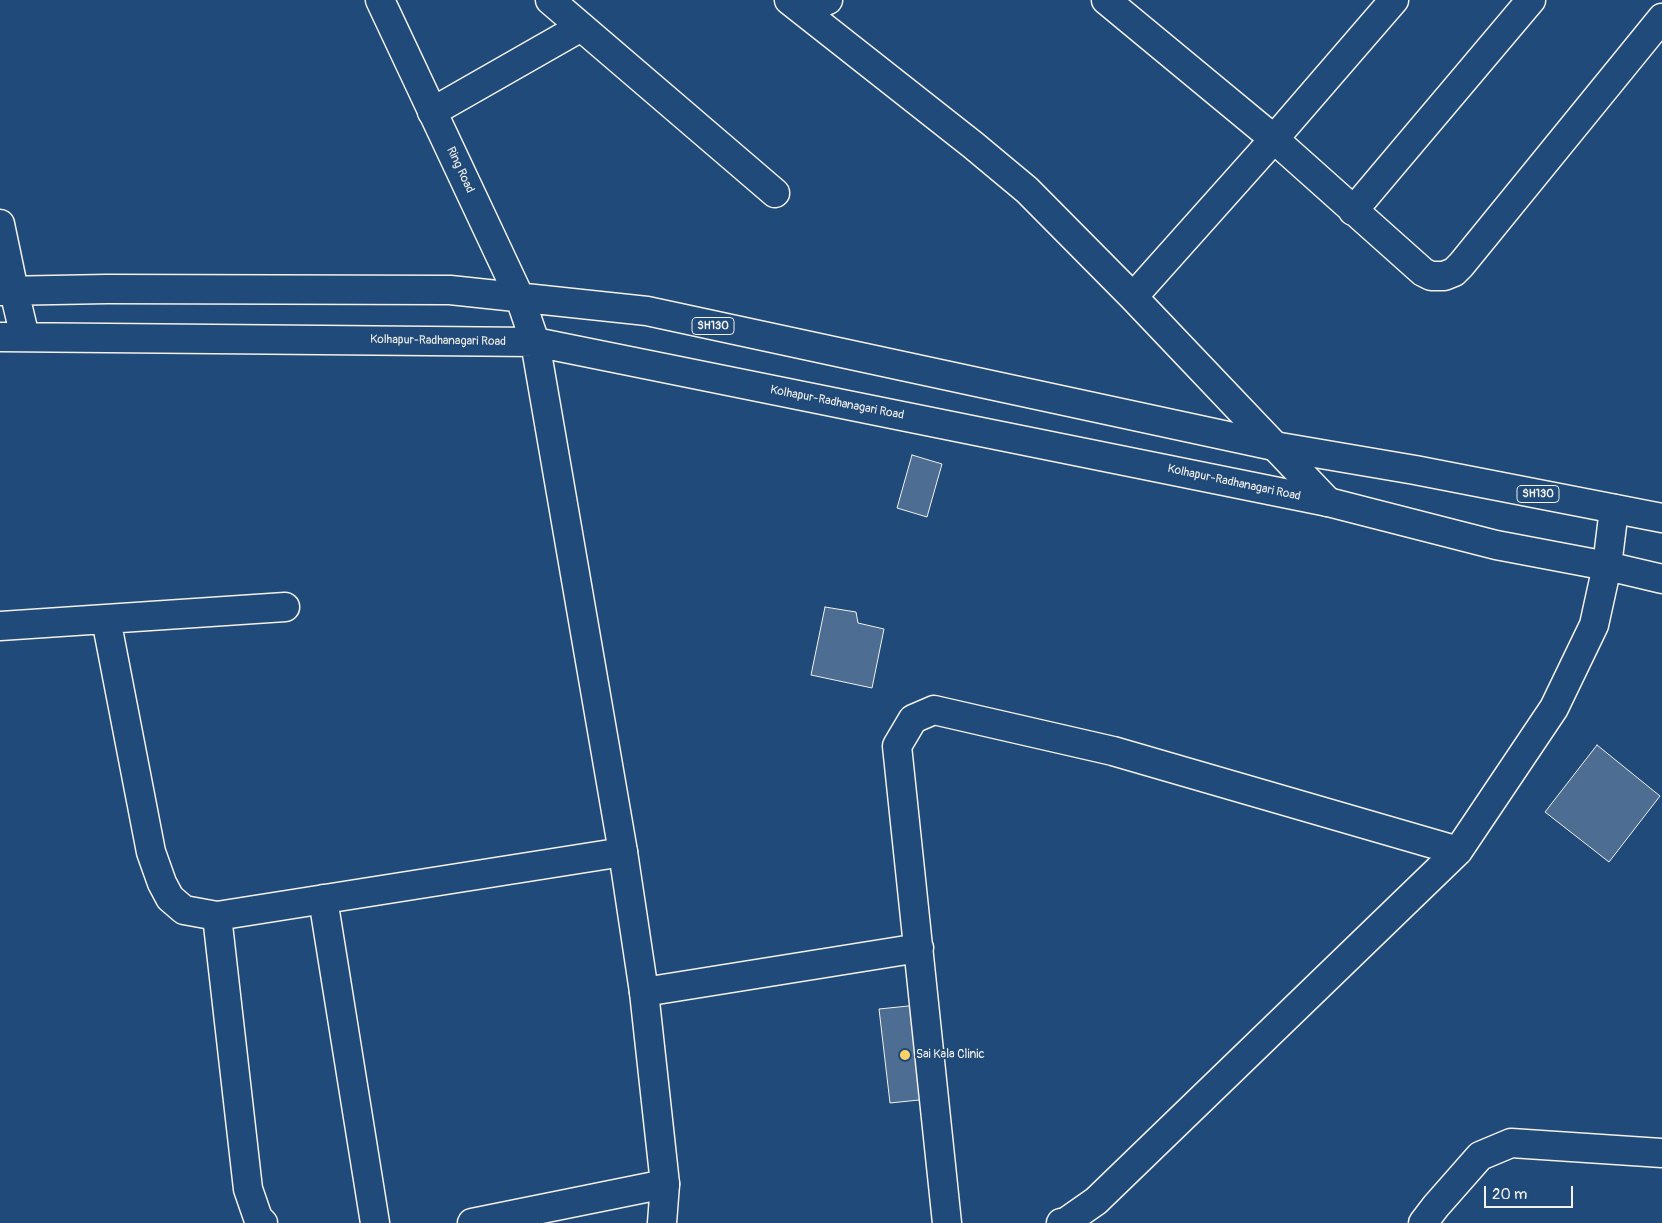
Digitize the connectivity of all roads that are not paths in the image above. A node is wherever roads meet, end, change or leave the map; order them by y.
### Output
1 (380, 0) edge
2 (550, 0) edge
3 (828, 0) edge
4 (1106, 0) edge
5 (1394, 0) edge
6 (1531, 0) edge
7 (796, 5) edge
8 (1662, 18) edge
9 (582, 28) junction
10 (432, 112) junction
11 (1274, 140) junction
12 (775, 192) dead end
13 (1353, 211) junction
14 (0, 224) edge
15 (7, 291) edge
16 (1133, 297) junction
17 (520, 298) junction
18 (13, 337) edge
19 (535, 342) junction
20 (1274, 446) junction
21 (1328, 502) junction
22 (1614, 509) junction
23 (1662, 518) edge
24 (1607, 566) junction
25 (1662, 579) edge
26 (285, 607) dead end
27 (106, 619) junction
28 (0, 626) edge
29 (1458, 851) junction
30 (623, 852) junction
31 (323, 899) junction
32 (217, 916) junction
33 (919, 948) junction
34 (644, 992) junction
35 (1662, 1153) edge
36 (665, 1184) junction
37 (263, 1223) edge
38 (375, 1223) edge
39 (472, 1223) edge
40 (662, 1223) edge
41 (947, 1223) edge
42 (1061, 1223) edge
43 (1423, 1223) edge

1 - 10 street, Ring Road
2 - 9 street
3 - 7 street
4 - 11 street
5 - 11 street
6 - 13 street
7 - 16 street
8 - 13 street
9 - 10 street
9 - 12 street
10 - 17 street, Ring Road
11 - 13 street
11 - 16 street
14 - 15 street
15 - 17 street, SH130
15 - 18 street
16 - 20 street
17 - 19 street, Ring Road
17 - 20 street, SH130
18 - 19 street, Kolhapur-Radhanagari Road
19 - 21 street, Kolhapur-Radhanagari Road
19 - 30 street, Ring Road
20 - 21 street
20 - 22 street, SH130
21 - 24 street, Kolhapur-Radhanagari Road
22 - 23 street, SH130
22 - 24 street
24 - 25 street, Kolhapur-Radhanagari Road
24 - 29 street
26 - 27 street
27 - 28 street
27 - 32 street
29 - 33 street
29 - 42 street
30 - 31 street
30 - 34 street, Ring Road
31 - 32 street
31 - 38 street
32 - 37 street
33 - 34 street
33 - 41 street
34 - 36 street, Ring Road
35 - 43 street
36 - 39 street
36 - 40 street, Ring Road

